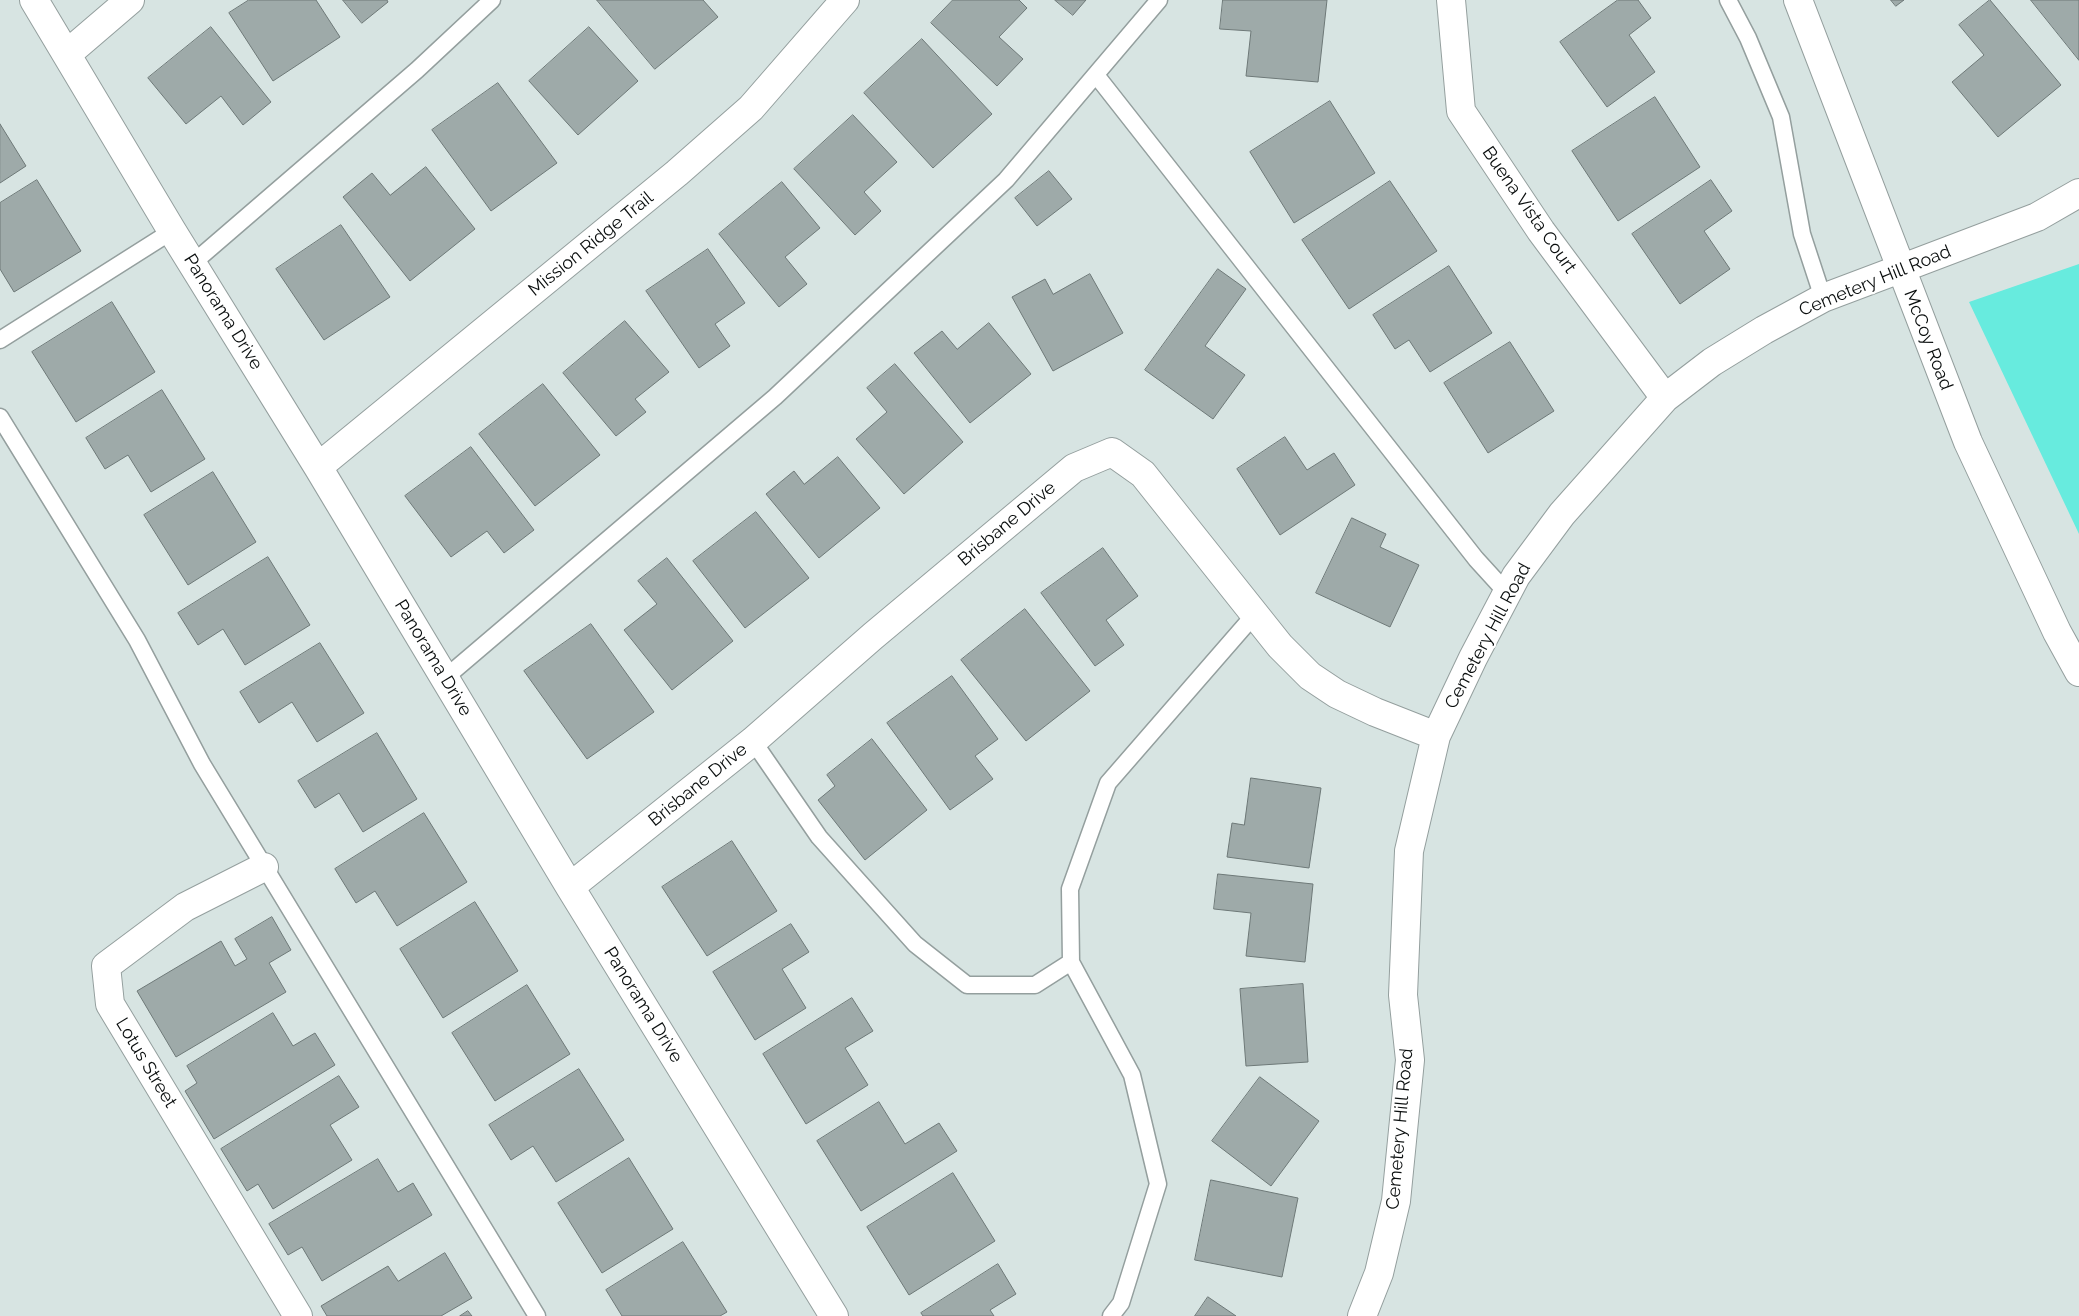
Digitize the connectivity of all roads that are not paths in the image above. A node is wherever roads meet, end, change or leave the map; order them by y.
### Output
1 (34, 0) edge
2 (130, 0) edge
3 (492, 0) edge
4 (845, 0) edge
5 (1159, 0) edge
6 (1452, 0) edge
7 (1728, 0) edge
8 (1798, 0) edge
9 (67, 54) junction
10 (1096, 74) junction
11 (2079, 193) edge
12 (172, 231) junction
13 (193, 264) junction
14 (1900, 269) junction
15 (1823, 298) junction
16 (0, 340) edge
17 (1665, 398) junction
18 (1, 419) edge
19 (318, 467) junction
20 (1507, 593) junction
21 (1255, 614) junction
22 (2079, 672) edge
23 (445, 678) junction
24 (1436, 736) junction
25 (753, 742) junction
26 (264, 867) junction
27 (570, 887) junction
28 (1071, 962) junction
29 (298, 1316) edge
30 (537, 1316) edge
31 (834, 1316) edge
32 (1111, 1316) edge
33 (1362, 1316) edge

1 - 9 street, Panorama Drive
2 - 9 street
3 - 13 lane
4 - 19 street, Mission Ridge Trail
5 - 10 lane
6 - 17 street, Buena Vista Court
7 - 15 lane
8 - 14 street, McCoy Road
9 - 12 street, Panorama Drive
10 - 20 lane
10 - 23 lane
11 - 14 street, Cemetery Hill Road
12 - 13 street, Panorama Drive
12 - 16 lane
13 - 19 street, Panorama Drive
14 - 15 street, Cemetery Hill Road
14 - 22 street, McCoy Road
15 - 17 street, Cemetery Hill Road
17 - 20 street, Cemetery Hill Road
18 - 26 lane
19 - 23 street, Panorama Drive
20 - 24 street, Cemetery Hill Road
21 - 24 street, Brisbane Drive
21 - 25 street, Brisbane Drive
21 - 28 lane
23 - 27 street, Panorama Drive
24 - 33 street, Cemetery Hill Road
25 - 27 street, Brisbane Drive
25 - 28 lane
26 - 29 street, Lotus Street
26 - 30 lane
27 - 31 street, Panorama Drive
28 - 32 lane

